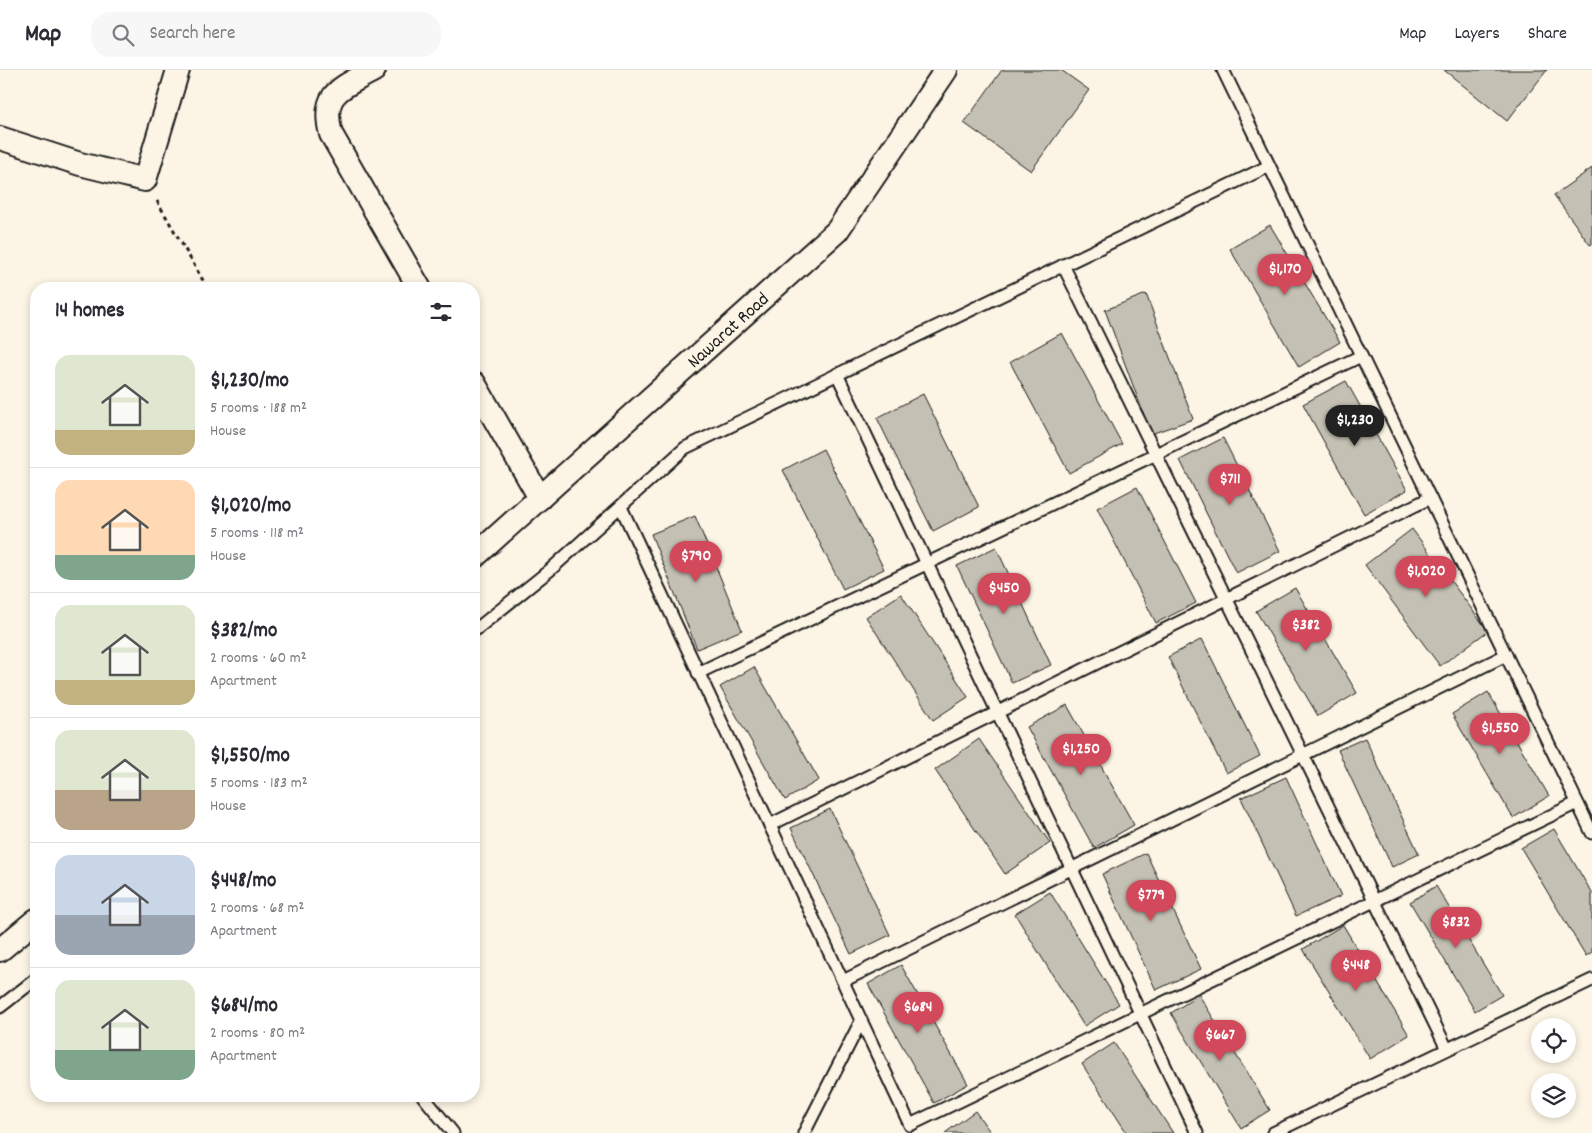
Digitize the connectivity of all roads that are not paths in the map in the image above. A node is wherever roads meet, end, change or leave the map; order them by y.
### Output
1 (178, 70) edge
2 (374, 70) edge
3 (946, 70) edge
4 (1223, 70) edge
5 (0, 138) edge
6 (1269, 166) junction
7 (1063, 265) junction
8 (416, 282) edge
9 (1361, 356) junction
10 (836, 374) junction
11 (480, 393) edge
12 (1156, 454) junction
13 (540, 498) junction
14 (1430, 498) junction
15 (620, 507) junction
16 (480, 553) edge
17 (926, 564) junction
18 (1227, 599) junction
19 (480, 626) edge
20 (1506, 656) junction
21 (698, 673) junction
22 (997, 712) junction
23 (1303, 755) junction
24 (1577, 803) junction
25 (770, 825) junction
26 (1592, 833) edge
27 (1072, 869) junction
28 (1375, 901) junction
29 (30, 925) edge
30 (0, 950) edge
31 (1592, 980) edge
32 (843, 981) junction
33 (30, 984) edge
34 (0, 1007) edge
35 (1141, 1014) junction
36 (861, 1021) junction
37 (1447, 1049) junction
38 (428, 1102) edge
39 (453, 1133) edge
40 (804, 1133) edge
41 (1197, 1133) edge
42 (1273, 1133) edge

1 - 5 street
2 - 8 street
3 - 13 street, Nawarat Road
4 - 6 lane
6 - 7 lane
6 - 9 lane
7 - 10 lane
7 - 12 lane
9 - 12 lane
9 - 14 lane
10 - 15 lane
10 - 17 lane
11 - 13 street
12 - 17 lane
12 - 18 lane
13 - 16 street, Nawarat Road
14 - 18 lane
14 - 20 lane
15 - 19 lane
15 - 21 lane
17 - 21 lane
17 - 22 lane
18 - 22 lane
18 - 23 lane
20 - 23 lane
20 - 24 lane
21 - 25 lane
22 - 25 lane
22 - 27 lane
23 - 27 lane
23 - 28 lane
24 - 26 lane
24 - 28 lane
25 - 32 lane
27 - 32 lane
27 - 35 lane
28 - 35 lane
28 - 37 lane
29 - 30 street
31 - 37 lane
32 - 36 lane
33 - 34 lane
35 - 36 lane
35 - 41 lane
36 - 40 lane
37 - 42 lane
38 - 39 lane

